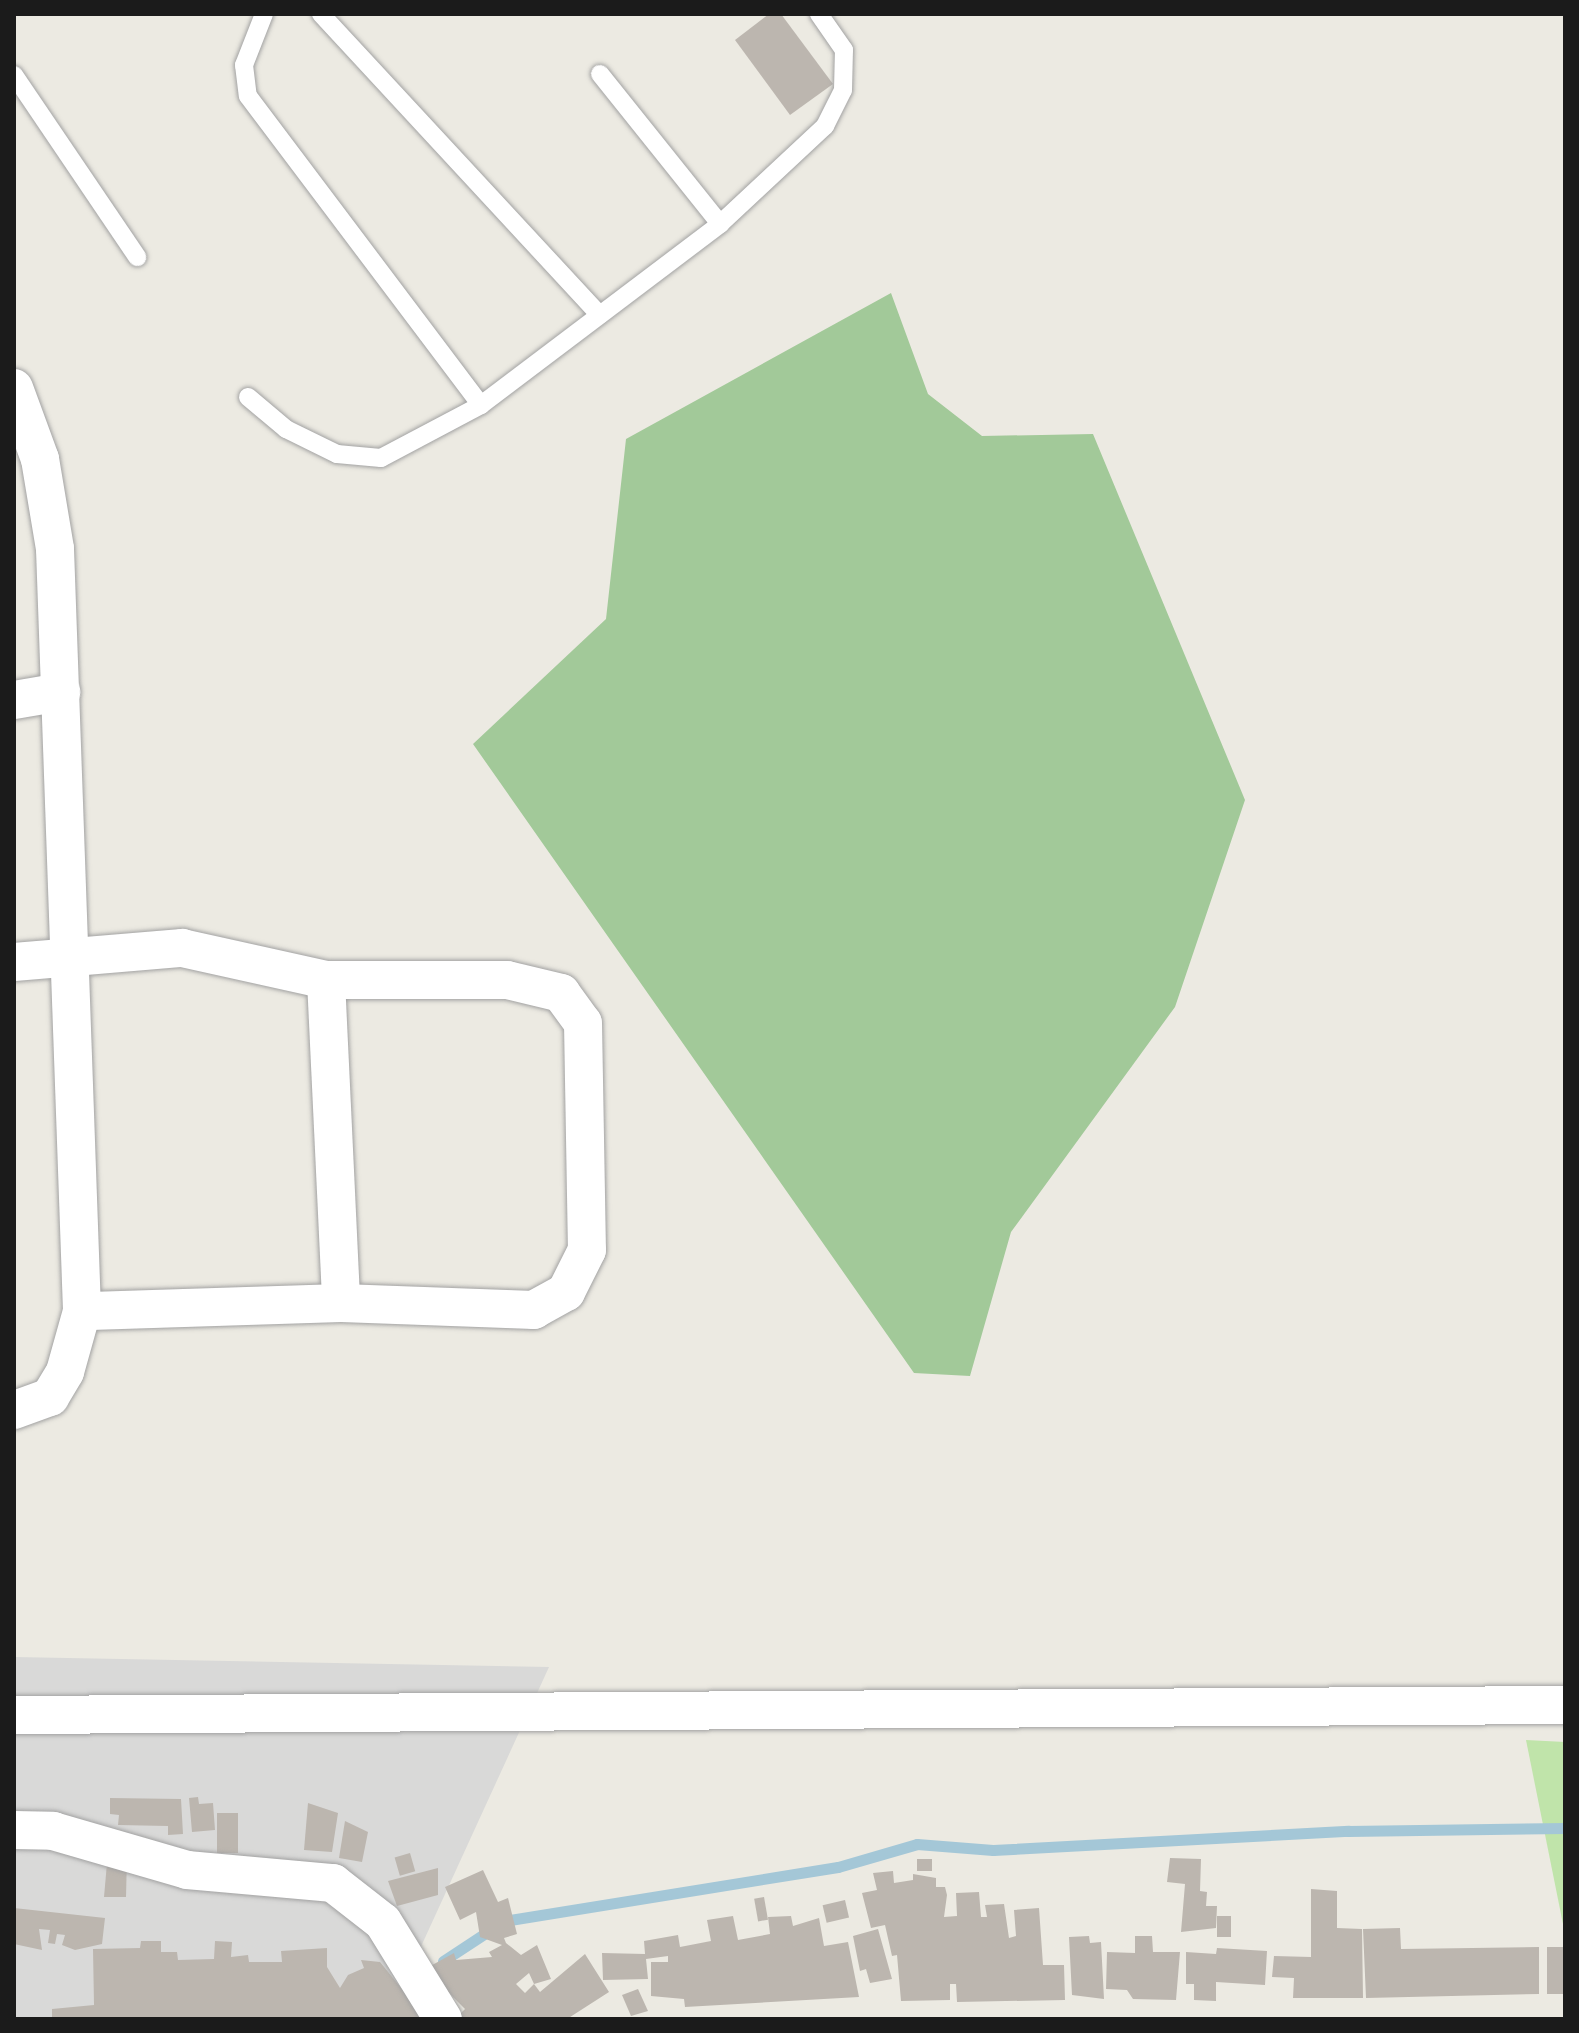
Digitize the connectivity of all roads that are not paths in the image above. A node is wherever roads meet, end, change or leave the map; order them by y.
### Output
1 (264, 14) edge
2 (321, 14) edge
3 (819, 14) edge
4 (600, 74) dead end
5 (14, 75) edge
6 (720, 224) junction
7 (137, 257) dead end
8 (600, 315) junction
9 (14, 388) edge
10 (248, 397) dead end
11 (481, 405) junction
12 (27, 460) edge
13 (61, 692) junction
14 (14, 700) edge
15 (72, 960) junction
16 (14, 962) edge
17 (326, 980) junction
18 (341, 1303) junction
19 (82, 1311) junction
20 (14, 1410) edge
21 (1565, 1705) edge
22 (14, 1715) edge
23 (14, 1830) edge
24 (443, 2019) edge

1 - 11 lane
2 - 8 lane
3 - 6 lane
4 - 6 lane
5 - 7 lane
6 - 8 lane
8 - 11 lane
9 - 12 street
10 - 11 lane
12 - 13 street
13 - 14 street
13 - 15 street
15 - 16 street
15 - 17 street
15 - 19 street
17 - 18 street
17 - 18 street
18 - 19 street
19 - 20 street
21 - 22 street
23 - 24 street

